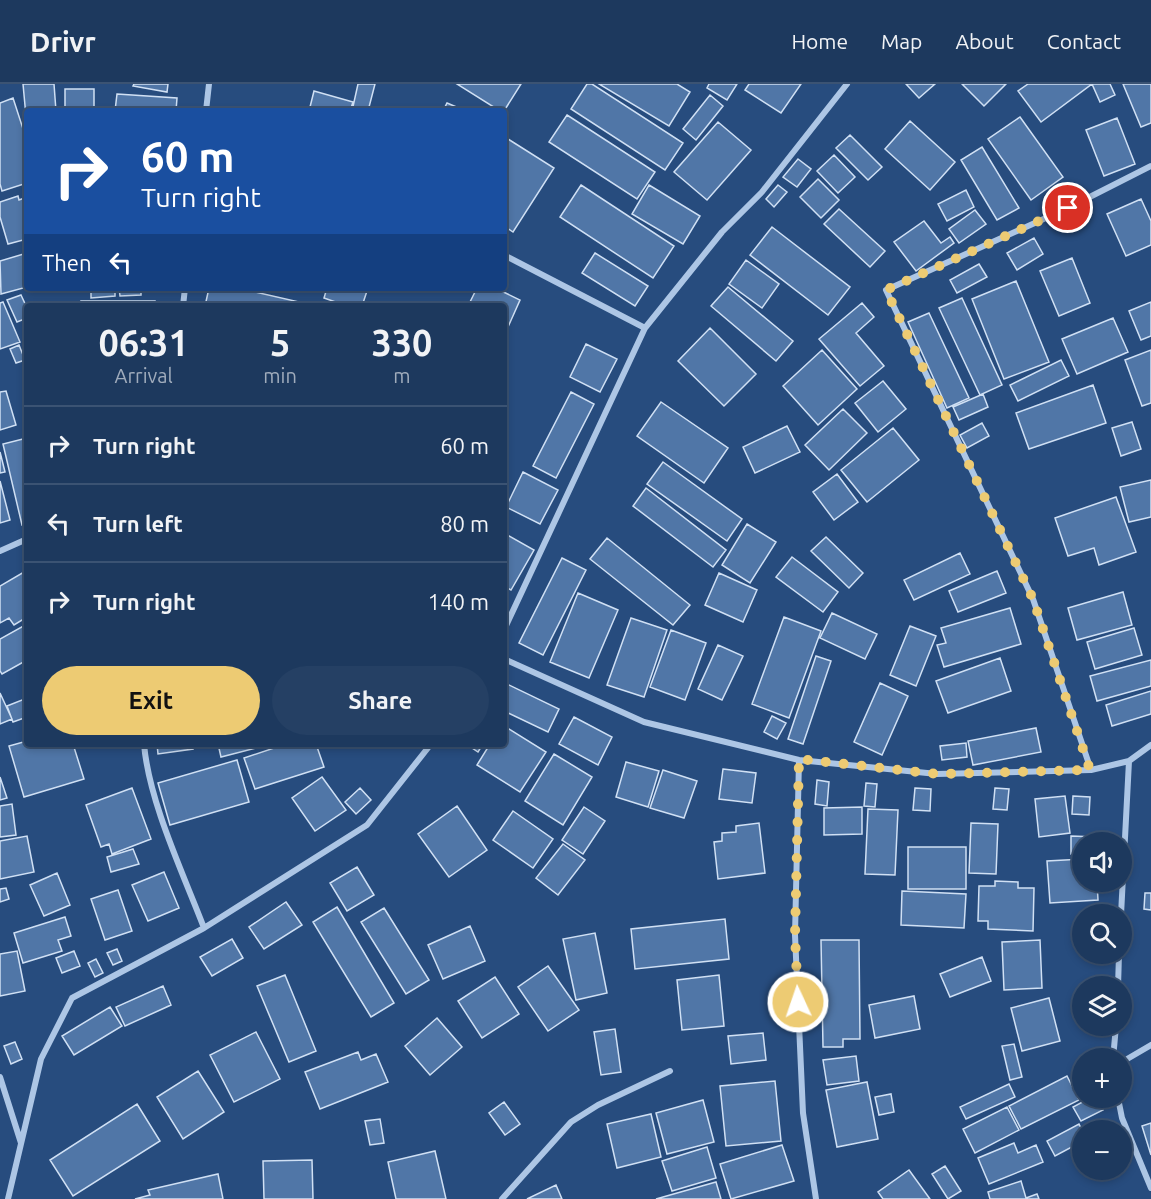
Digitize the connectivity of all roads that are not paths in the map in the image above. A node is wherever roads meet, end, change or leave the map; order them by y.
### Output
1 (209, 84) edge
2 (847, 84) edge
3 (206, 108) edge
4 (1151, 166) edge
5 (507, 257) edge
6 (645, 328) junction
7 (24, 540) edge
8 (0, 551) edge
9 (507, 624) edge
10 (507, 660) edge
11 (1151, 745) edge
12 (144, 747) edge
13 (429, 747) edge
14 (799, 759) junction
15 (1129, 761) junction
16 (1090, 770) junction
17 (1122, 904) edge
18 (204, 928) junction
19 (1151, 1045) edge
20 (1132, 1056) edge
21 (670, 1071) dead end
22 (0, 1077) edge
23 (1120, 1108) edge
24 (21, 1143) junction
25 (1151, 1188) edge
26 (8, 1199) edge
27 (502, 1199) edge
28 (816, 1199) edge

1 - 3 street
2 - 6 street
4 - 16 street
5 - 6 street
6 - 9 street
7 - 8 street
10 - 14 street
11 - 15 street
12 - 18 street
13 - 18 street
14 - 16 street
14 - 28 street
15 - 16 street
15 - 17 street
18 - 24 street
19 - 20 street
21 - 27 street
22 - 24 street
23 - 25 street
24 - 26 street

